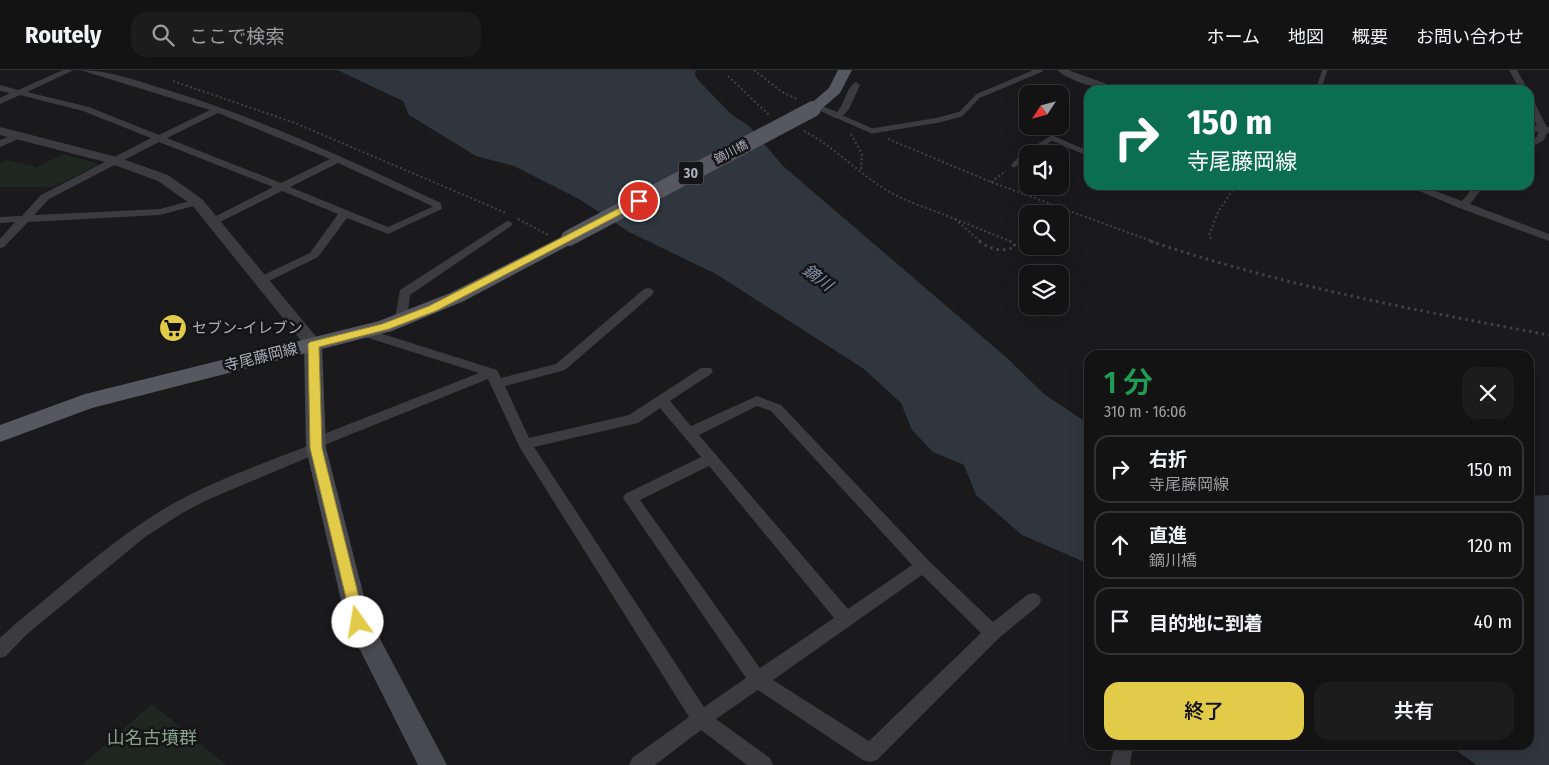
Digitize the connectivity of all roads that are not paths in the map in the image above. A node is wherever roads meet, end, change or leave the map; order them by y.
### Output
1 (70, 70) edge
2 (84, 70) edge
3 (845, 70) edge
4 (1040, 70) edge
5 (1061, 70) edge
6 (1325, 70) edge
7 (1513, 70) edge
8 (856, 85) dead end
9 (1102, 85) edge
10 (1320, 85) edge
11 (1521, 85) edge
12 (0, 88) edge
13 (19, 93) junction
14 (0, 101) edge
15 (815, 108) junction
16 (1534, 109) edge
17 (217, 110) junction
18 (838, 116) junction
19 (1546, 130) edge
20 (0, 131) edge
21 (18, 136) junction
22 (158, 138) junction
23 (1534, 143) edge
24 (0, 144) edge
25 (1084, 152) edge
26 (337, 159) junction
27 (113, 160) junction
28 (1014, 165) dead end
29 (282, 187) junction
30 (1423, 190) edge
31 (1476, 190) edge
32 (197, 202) junction
33 (1463, 206) junction
34 (344, 214) junction
35 (511, 219) road end
36 (0, 220) edge
37 (22, 220) junction
38 (212, 222) junction
39 (1549, 238) edge
40 (565, 240) joint
41 (0, 245) edge
42 (261, 281) junction
43 (648, 292) dead end
44 (407, 319) junction
45 (363, 332) junction
46 (314, 344) junction
47 (706, 371) dead end
48 (495, 378) junction
49 (662, 401) junction
50 (0, 434) edge
51 (690, 434) junction
52 (525, 444) junction
53 (316, 445) junction
54 (711, 459) junction
55 (924, 566) junction
56 (1033, 600) dead end
57 (846, 619) junction
58 (993, 633) junction
59 (0, 650) edge
60 (758, 680) junction
61 (701, 720) junction
62 (1123, 750) edge
63 (433, 765) edge
64 (639, 765) edge
65 (763, 765) edge
66 (1120, 765) edge

1 - 13 street
2 - 17 street
3 - 15 main road, 30
4 - 18 lane
5 - 9 street
6 - 10 lane
7 - 11 street
8 - 18 street
12 - 13 street
13 - 14 street
13 - 22 street
15 - 18 street
15 - 40 main road, 鏑川橋 / 30, bridge
16 - 19 street
17 - 22 street
17 - 26 street
19 - 23 street
20 - 21 street
21 - 24 street
21 - 27 street
22 - 27 street
22 - 29 street
25 - 28 lane
26 - 29 street
26 - 34 street
27 - 32 street
27 - 37 street
29 - 34 street
29 - 38 street
30 - 33 street
31 - 33 street
32 - 37 street
32 - 38 street
33 - 39 street
34 - 42 street
35 - 44 street
36 - 37 street
37 - 41 street
38 - 42 street
40 - 44 main road, 寺尾藤岡線 / 30
42 - 46 street
43 - 48 street
44 - 45 main road, 寺尾藤岡線 / 30
45 - 46 main road, 寺尾藤岡線 / 30
45 - 48 street
46 - 50 main road, 寺尾藤岡線 / 30
46 - 53 main road
47 - 49 street
48 - 52 street
48 - 53 street
49 - 51 street
49 - 52 street
51 - 54 street
51 - 55 street
52 - 61 street
53 - 59 street
53 - 63 main road
54 - 57 street
54 - 60 street
55 - 57 street
55 - 58 street
56 - 58 street
57 - 60 street
58 - 60 street
60 - 61 street
61 - 64 street
61 - 65 street
62 - 66 street

